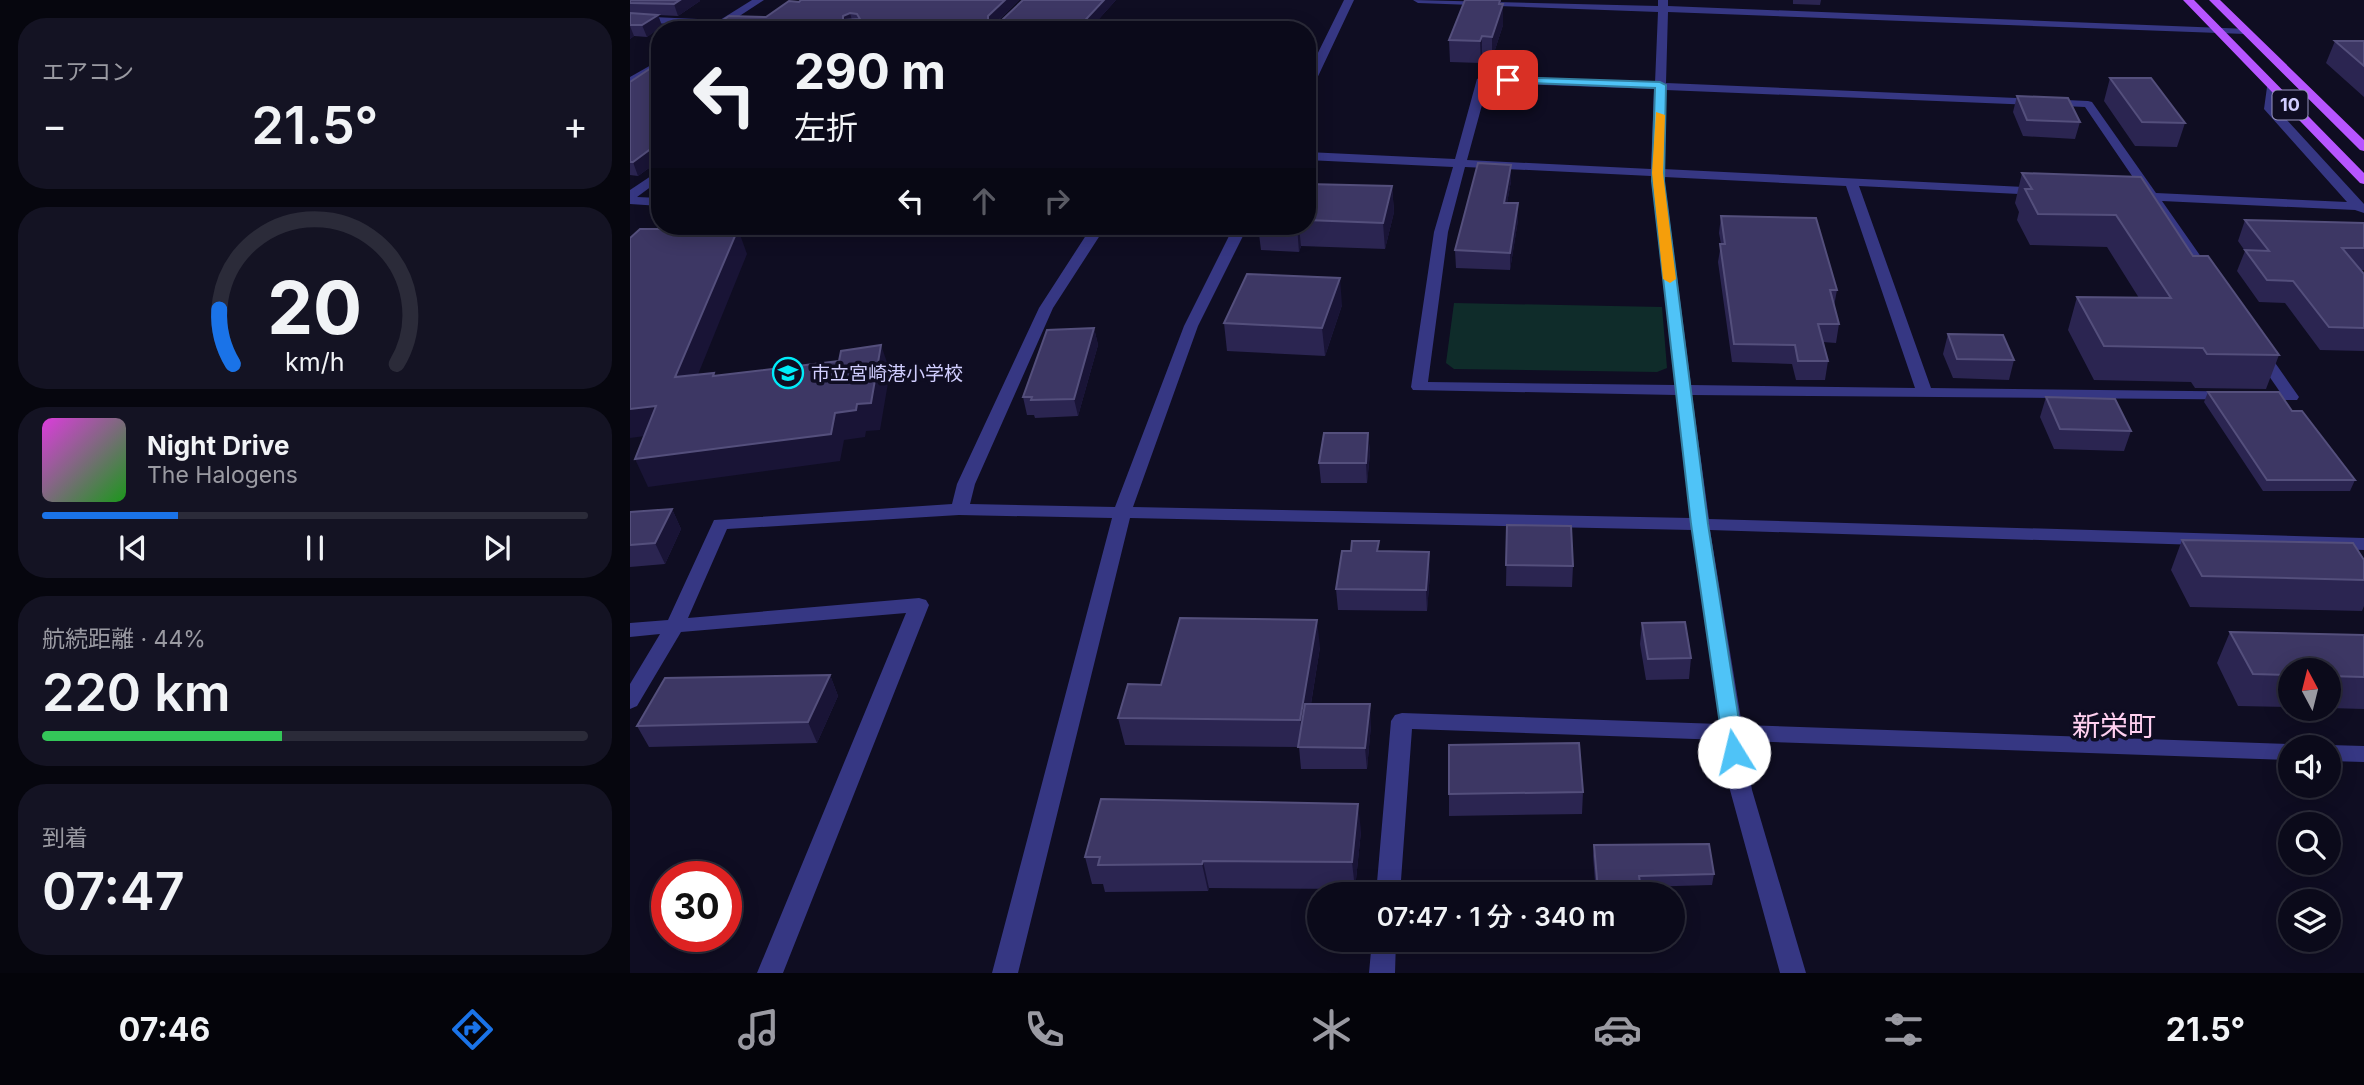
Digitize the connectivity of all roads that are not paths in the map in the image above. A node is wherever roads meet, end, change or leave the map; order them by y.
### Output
1 (758, 0) edge
2 (1349, 0) edge
3 (1418, 0) edge
4 (2214, 0) edge
5 (2188, 1) edge
6 (1663, 5) edge
7 (630, 19) edge
8 (676, 21) edge
9 (726, 21) edge
10 (2217, 30) junction
11 (2245, 31) junction
12 (651, 69) edge
13 (1316, 69) edge
14 (630, 82) edge
15 (1660, 85) junction
16 (2273, 88) junction
17 (2364, 147) edge
18 (1316, 156) edge
19 (1458, 164) junction
20 (1657, 173) junction
21 (2364, 180) edge
22 (651, 181) edge
23 (1851, 182) junction
24 (2055, 192) edge
25 (2123, 195) edge
26 (2151, 196) junction
27 (630, 198) edge
28 (651, 201) edge
29 (2361, 210) edge
30 (1093, 235) edge
31 (1236, 235) edge
32 (1684, 390) junction
33 (1925, 393) junction
34 (959, 509) junction
35 (1122, 513) junction
36 (1700, 524) junction
37 (2364, 544) edge
38 (675, 626) junction
39 (630, 630) edge
40 (630, 701) edge
41 (1731, 733) junction
42 (2278, 752) edge
43 (2341, 753) edge
44 (2364, 754) edge
45 (1389, 882) edge
46 (1383, 952) edge
47 (770, 973) edge
48 (1005, 973) edge
49 (1382, 973) edge
50 (1793, 973) edge

1 - 9 street
2 - 13 street
3 - 6 street
4 - 11 main road, 10
5 - 10 main road, 10
6 - 10 street
6 - 15 street
7 - 8 street
10 - 11 street
10 - 16 main road, 10
11 - 17 main road, 10
12 - 14 street
15 - 19 street
15 - 20 street
15 - 26 street
16 - 21 main road, 10
16 - 29 street
18 - 19 street
19 - 20 street
19 - 32 street
20 - 23 street
20 - 32 street
22 - 27 street
23 - 24 street
23 - 33 street
25 - 26 street
26 - 29 street
26 - 33 street
27 - 28 street
30 - 34 street
31 - 35 street
32 - 33 street
32 - 36 street
34 - 35 street
34 - 38 street
35 - 36 street
35 - 48 street
36 - 37 street
36 - 41 street
38 - 39 street
38 - 40 street
38 - 47 street
41 - 42 street
41 - 45 street
41 - 50 street
43 - 44 street
46 - 49 street

